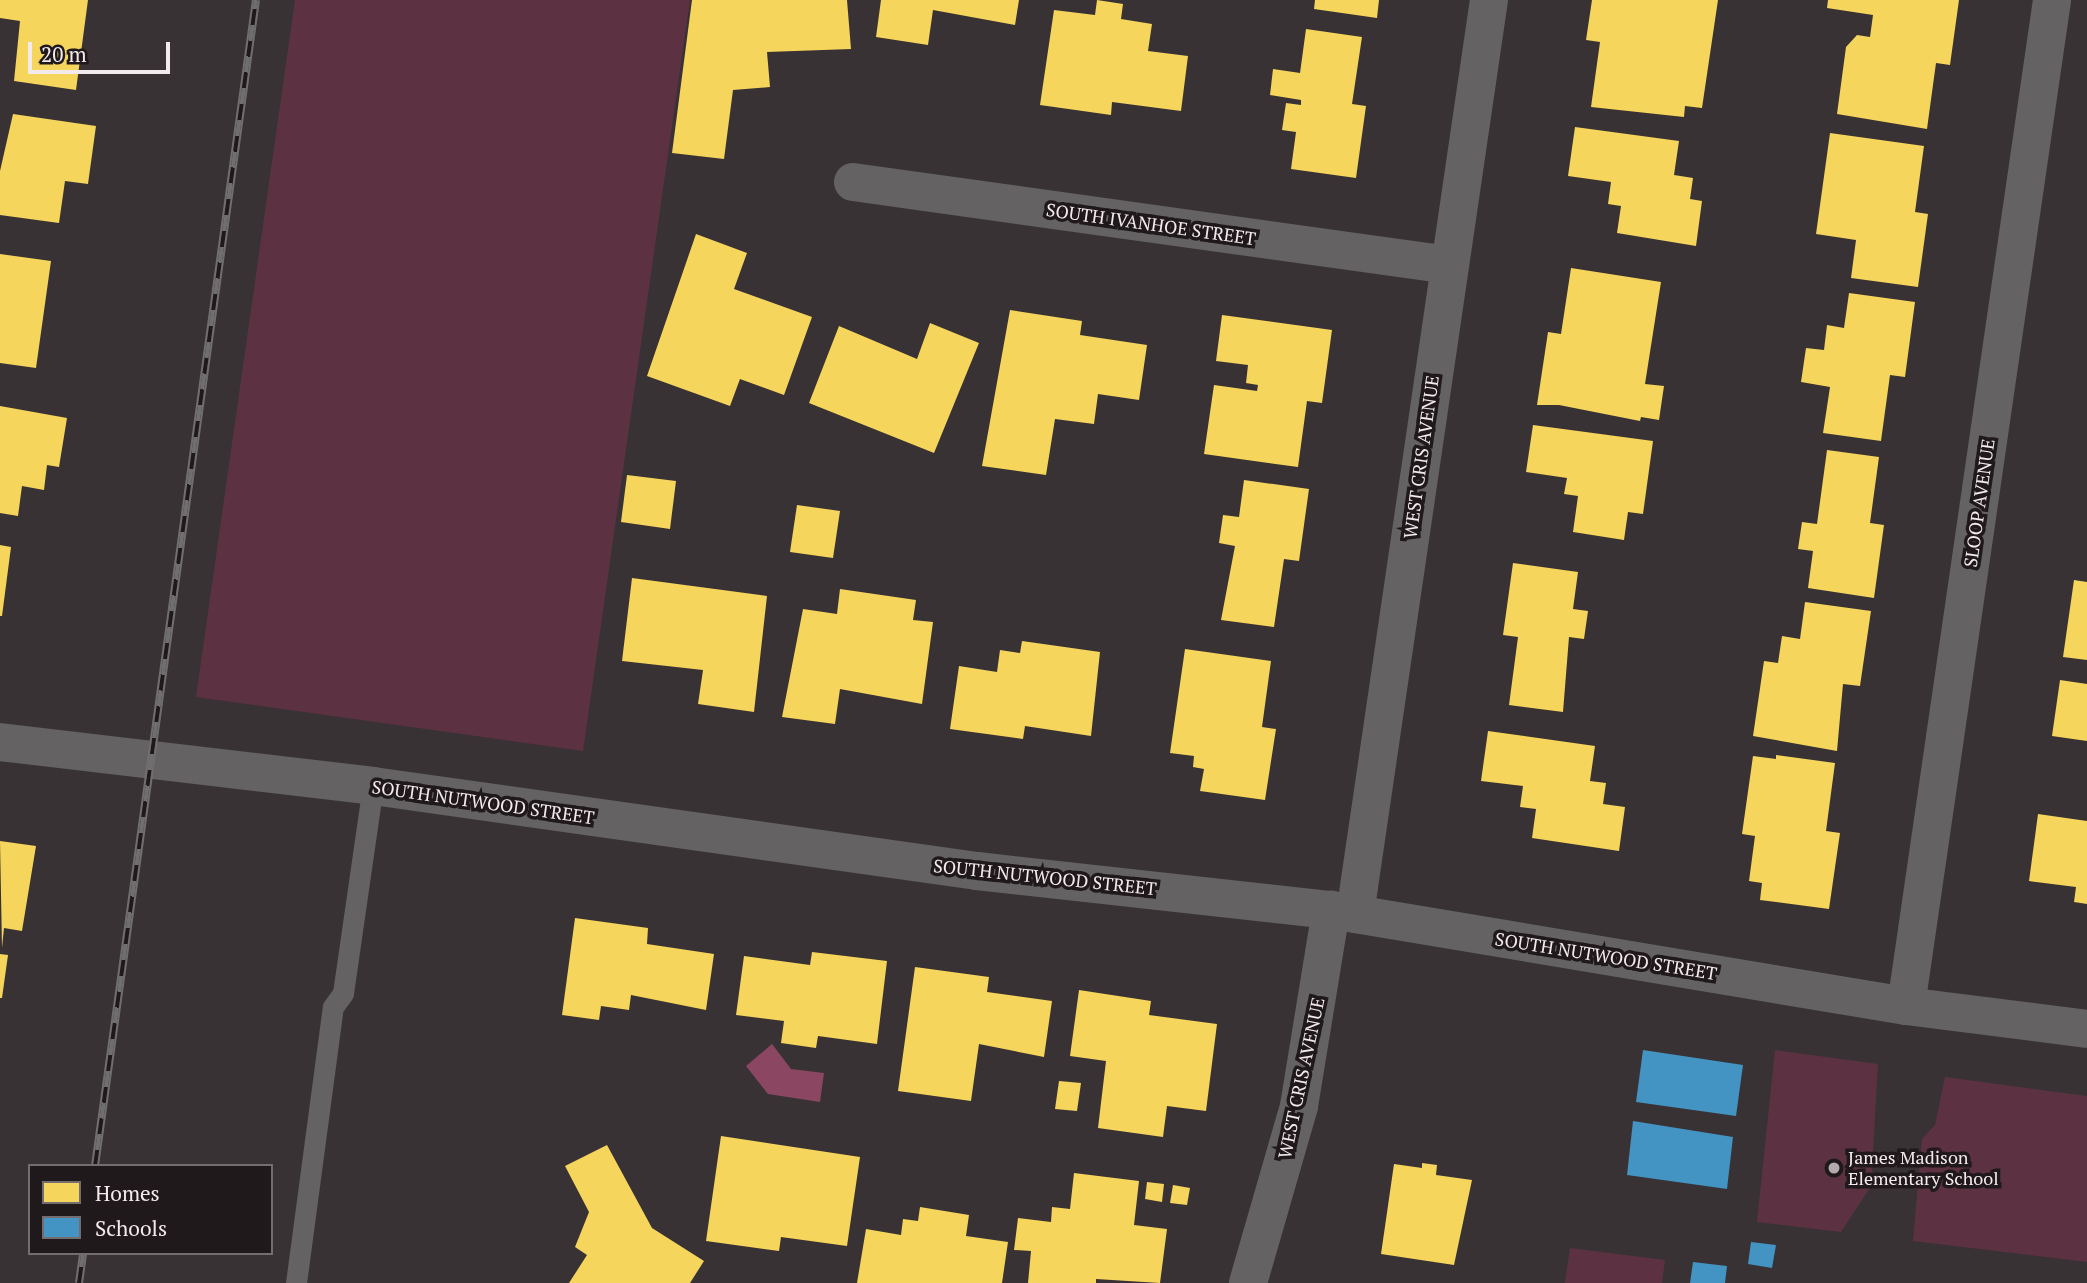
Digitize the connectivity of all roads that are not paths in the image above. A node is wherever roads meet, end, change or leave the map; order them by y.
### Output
1 (1489, 0) edge
2 (2053, 0) edge
3 (853, 182) dead end
4 (1449, 265) junction
5 (0, 742) edge
6 (373, 786) junction
7 (1343, 912) junction
8 (1906, 1006) junction
9 (2087, 1030) edge
10 (296, 1283) edge
11 (1248, 1283) edge

1 - 4 street, WEST CRIS AVENUE
2 - 8 street, SLOOP AVENUE
3 - 4 street, SOUTH IVANHOE STREET
4 - 7 street, WEST CRIS AVENUE
5 - 6 street, SOUTH NUTWOOD STREET
6 - 7 street, SOUTH NUTWOOD STREET
6 - 10 lane
7 - 8 street, SOUTH NUTWOOD STREET
7 - 11 street, WEST CRIS AVENUE
8 - 9 street, SOUTH NUTWOOD STREET

